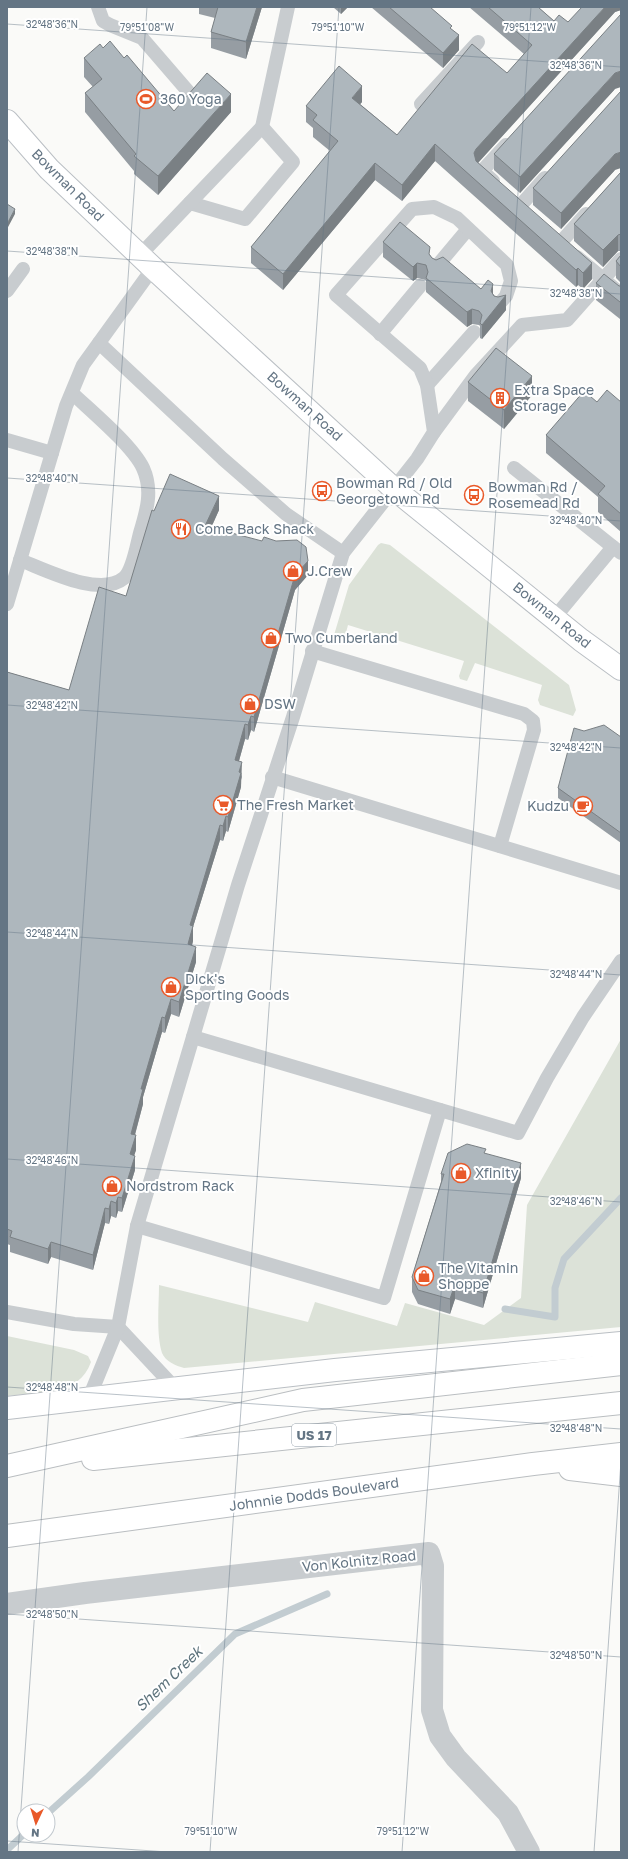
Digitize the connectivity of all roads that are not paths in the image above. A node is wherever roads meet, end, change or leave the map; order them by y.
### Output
1 (98, 7) edge
2 (288, 7) edge
3 (478, 42) dead end
4 (192, 96) edge
5 (422, 104) edge
6 (7, 121) edge
7 (262, 127) junction
8 (514, 136) edge
9 (552, 171) edge
10 (190, 203) junction
11 (596, 204) edge
12 (520, 206) junction
13 (532, 216) edge
14 (468, 229) junction
15 (550, 232) edge
16 (561, 242) junction
17 (621, 259) edge
18 (147, 261) junction
19 (437, 266) edge
20 (23, 269) dead end
21 (603, 279) junction
22 (420, 286) dead end
23 (7, 291) edge
24 (621, 294) edge
25 (499, 304) edge
26 (474, 332) dead end
27 (380, 334) junction
28 (99, 343) junction
29 (427, 385) junction
30 (72, 393) junction
31 (434, 432) junction
32 (7, 440) edge
33 (52, 453) junction
34 (514, 468) dead end
35 (393, 488) junction
36 (617, 550) edge
37 (343, 553) junction
38 (20, 560) junction
39 (7, 604) edge
40 (555, 617) junction
41 (312, 651) junction
42 (621, 669) edge
43 (272, 776) junction
44 (500, 846) junction
45 (621, 883) edge
46 (621, 961) edge
47 (193, 1037) junction
48 (440, 1110) junction
49 (137, 1226) junction
50 (7, 1312) edge
51 (118, 1327) junction
52 (621, 1342) edge
53 (621, 1364) edge
54 (175, 1388) junction
55 (89, 1398) junction
56 (621, 1403) edge
57 (7, 1408) edge
58 (621, 1454) edge
59 (533, 1464) junction
60 (7, 1467) edge
61 (621, 1475) edge
62 (7, 1536) edge
63 (7, 1604) edge
64 (529, 1852) edge

1 - 4 lane
2 - 7 lane
3 - 5 lane
6 - 18 main road, Bowman Road
7 - 10 lane
7 - 10 lane
8 - 12 lane
9 - 12 lane
10 - 18 lane
11 - 16 lane
12 - 13 lane
14 - 19 lane
14 - 25 lane
14 - 27 lane
15 - 16 lane
16 - 21 lane
17 - 21 lane
18 - 28 lane
18 - 35 main road, Bowman Road
20 - 23 lane
21 - 24 lane
21 - 31 lane
22 - 27 lane
26 - 29 lane
27 - 29 lane
28 - 30 lane
28 - 37 lane
29 - 31 lane
30 - 33 lane
30 - 38 lane
31 - 35 lane
32 - 33 lane
33 - 38 lane
34 - 36 lane
35 - 37 lane
35 - 40 main road, Bowman Road
36 - 40 lane
37 - 41 lane
38 - 39 lane
40 - 42 main road, Bowman Road
41 - 43 lane
41 - 44 lane
43 - 44 lane
43 - 47 lane
44 - 45 lane
46 - 48 lane
47 - 48 lane
47 - 49 lane
48 - 49 lane
49 - 51 lane
50 - 51 lane
51 - 54 lane
51 - 55 lane
52 - 54 main road
53 - 60 main road
54 - 55 main road
55 - 57 main road
56 - 60 main road, US 17
58 - 59 main road, Johnnie Dodds Boulevard
59 - 61 main road
59 - 62 main road, Johnnie Dodds Boulevard
63 - 64 street, Von Kolnitz Road

